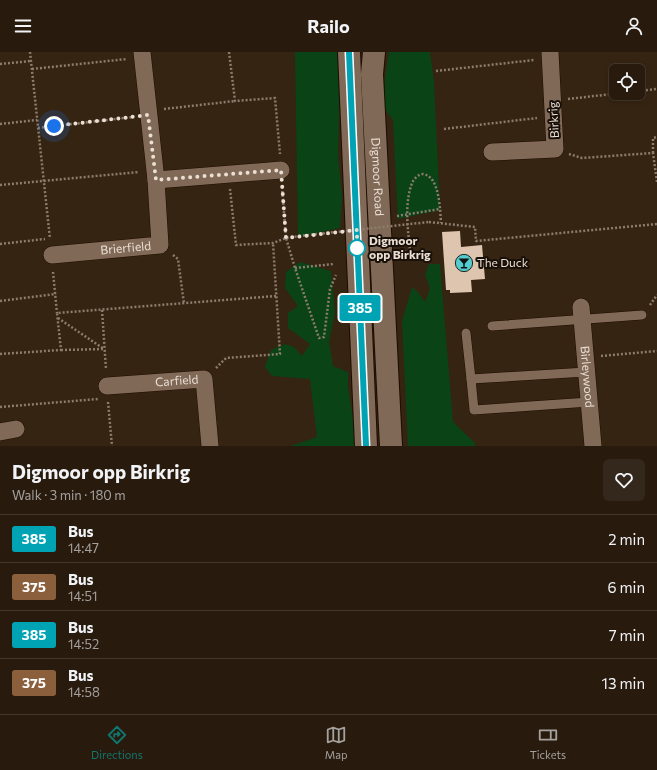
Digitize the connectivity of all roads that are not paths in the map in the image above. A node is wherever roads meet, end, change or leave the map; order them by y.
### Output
1 (349, 52) edge
2 (374, 52) edge
3 (142, 55) edge
4 (550, 55) edge
5 (492, 152) dead end
6 (281, 170) road end
7 (155, 176) junction
8 (52, 255) road end
9 (581, 314) junction
10 (642, 315) dead end
11 (492, 326) dead end
12 (466, 333) dead end
13 (586, 364) junction
14 (471, 379) junction
15 (104, 392) road end
16 (589, 402) junction
17 (210, 446) edge
18 (366, 446) edge
19 (391, 446) edge
20 (593, 446) edge

1 - 18 street, Digmoor Road
2 - 19 street, Digmoor Road
3 - 7 street, Brierfield
4 - 5 street, Birkrig
6 - 7 street
7 - 8 street, Brierfield
9 - 10 lane
9 - 11 lane
9 - 13 street, Birleywood
12 - 14 lane
13 - 14 lane
13 - 16 street, Birleywood
14 - 16 lane
15 - 17 street, Carfield
16 - 20 street, Birleywood

